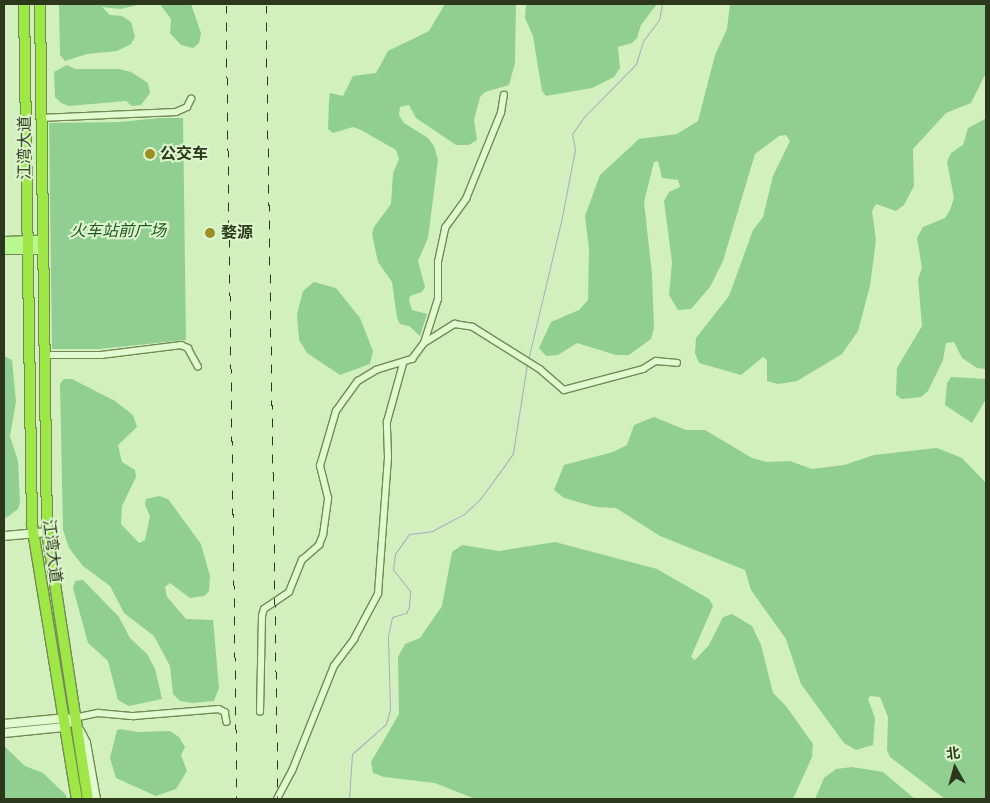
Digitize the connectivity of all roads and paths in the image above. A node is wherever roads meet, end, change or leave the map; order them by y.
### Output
1 (24, 4) edge
2 (40, 4) edge
3 (504, 95) dead end
4 (191, 99) dead end
5 (40, 118) junction
6 (4, 241) edge
7 (41, 244) junction
8 (26, 245) junction
9 (4, 249) edge
10 (424, 343) junction
11 (44, 355) junction
12 (677, 363) dead end
13 (402, 364) junction
14 (198, 366) dead end
15 (47, 532) junction
16 (33, 534) junction
17 (4, 536) edge
18 (260, 712) dead end
19 (74, 718) junction
20 (226, 722) dead end
21 (62, 723) junction
22 (4, 724) edge
23 (4, 734) edge
24 (77, 799) edge
25 (88, 799) edge
26 (96, 799) edge
27 (277, 799) edge

1 - 8 highway, 江湾大道
2 - 5 highway, 江湾大道
3 - 10 street
4 - 5 street
5 - 7 highway, 江湾大道
6 - 8 main road
7 - 8 main road
7 - 11 highway, 江湾大道
8 - 9 main road
8 - 16 highway, 江湾大道
10 - 12 street
10 - 13 street
11 - 14 street
11 - 15 highway, 江湾大道
13 - 18 street
13 - 27 street
15 - 16 main road
15 - 19 highway, 江湾大道
16 - 17 main road
16 - 21 highway, 江湾大道
19 - 20 street
19 - 21 main road
19 - 25 highway, 江湾大道
19 - 26 main road
21 - 22 main road
21 - 23 main road
21 - 24 highway, 江湾大道

